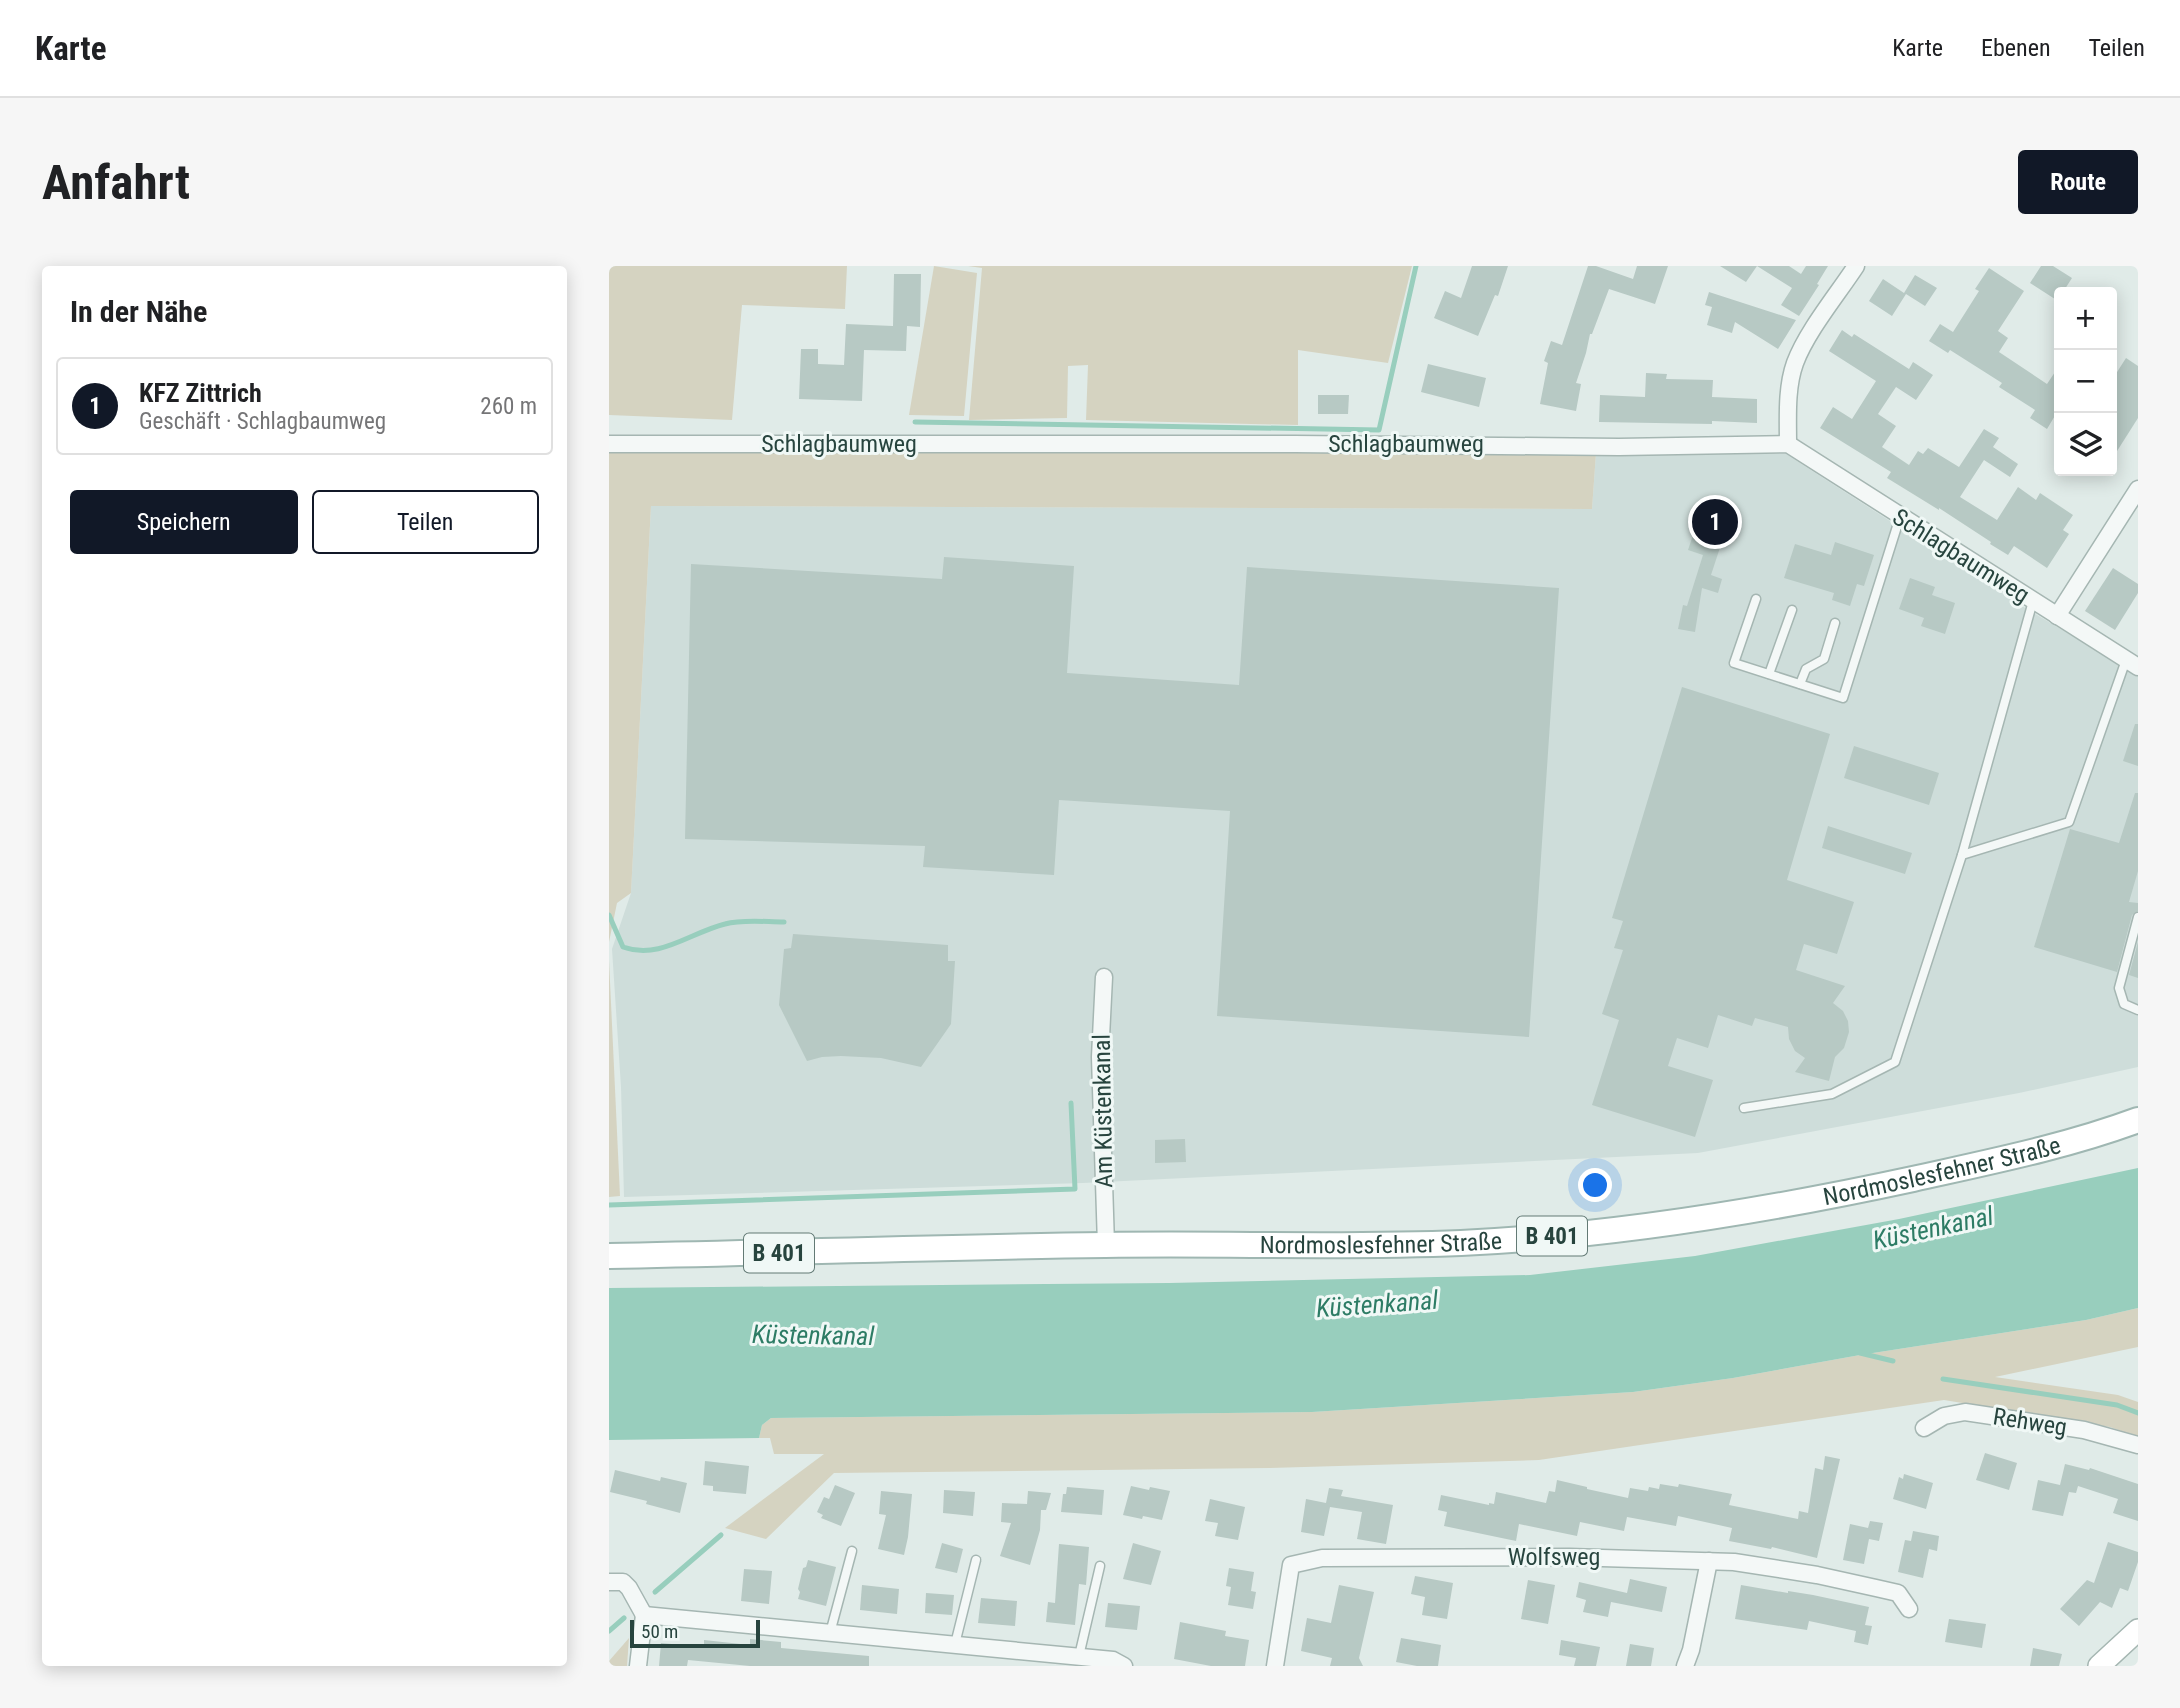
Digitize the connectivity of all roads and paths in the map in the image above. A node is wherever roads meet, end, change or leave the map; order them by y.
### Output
1 (1856, 266) edge
2 (609, 444) edge
3 (1788, 444) junction
4 (2138, 489) edge
5 (1900, 517) junction
6 (1756, 599) dead end
7 (2033, 601) junction
8 (1792, 610) dead end
9 (2057, 616) junction
10 (1835, 623) dead end
11 (2132, 664) edge
12 (1769, 674) junction
13 (1800, 684) junction
14 (1962, 855) junction
15 (2138, 917) edge
16 (1104, 977) dead end
17 (2138, 1010) edge
18 (1744, 1108) dead end
19 (2138, 1120) edge
20 (1106, 1245) junction
21 (609, 1256) edge
22 (1924, 1428) dead end
23 (2138, 1445) edge
24 (852, 1551) dead end
25 (977, 1560) dead end
26 (1709, 1561) junction
27 (1100, 1566) dead end
28 (609, 1582) edge
29 (1909, 1609) dead end
30 (645, 1615) junction
31 (2138, 1630) edge
32 (830, 1633) junction
33 (955, 1644) junction
34 (1079, 1656) junction
35 (638, 1666) edge
36 (1124, 1666) edge
37 (1275, 1666) edge
38 (1685, 1666) edge
39 (2099, 1666) edge

1 - 3 street
2 - 3 street, Schlagbaumweg
3 - 5 street, Schlagbaumweg
4 - 9 street
5 - 7 street, Schlagbaumweg
5 - 13 lane
6 - 12 lane
7 - 9 street, Schlagbaumweg
7 - 14 lane
8 - 12 lane
9 - 11 street, Schlagbaumweg
10 - 13 lane
11 - 14 lane
12 - 13 lane
14 - 18 lane
15 - 17 lane
16 - 20 street, Am Küstenkanal
19 - 20 main road, Nordmoslesfehner Straße / B 401
20 - 21 main road, Nordmoslesfehner Straße / B 401
22 - 23 street, Rehweg
24 - 32 lane
25 - 33 lane
26 - 29 street, Wolfsweg
26 - 37 street, Wolfsweg
26 - 38 street
27 - 34 lane
28 - 30 street
30 - 32 street
30 - 35 street
31 - 39 street
32 - 33 street
33 - 34 street
34 - 36 street

